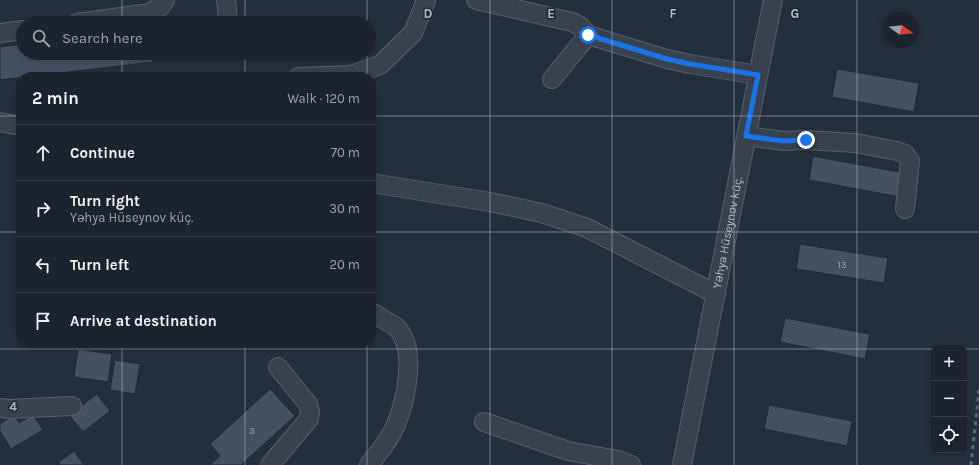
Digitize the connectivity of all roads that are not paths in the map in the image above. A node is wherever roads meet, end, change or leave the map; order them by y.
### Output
1 (165, 0) edge
2 (226, 0) edge
3 (426, 0) edge
4 (476, 0) edge
5 (773, 0) edge
6 (128, 16) edge
7 (228, 16) edge
8 (16, 31) edge
9 (0, 33) edge
10 (588, 35) junction
11 (359, 72) edge
12 (758, 75) junction
13 (552, 79) dead end
14 (0, 122) edge
15 (16, 125) edge
16 (746, 136) junction
17 (376, 184) edge
18 (905, 209) dead end
19 (716, 294) junction
20 (376, 315) edge
21 (278, 367) dead end
22 (72, 406) dead end
23 (0, 408) edge
24 (484, 422) dead end
25 (270, 465) edge
26 (369, 465) edge
27 (631, 465) edge
28 (682, 465) edge

1 - 6 street
2 - 7 street
3 - 11 street
4 - 10 street
5 - 12 street, Yəhya Hüseynov küç.
8 - 9 street
10 - 12 street
10 - 13 street
12 - 16 street, Yəhya Hüseynov küç.
14 - 15 street
16 - 18 street
16 - 19 street, Yəhya Hüseynov küç.
17 - 19 street
19 - 28 street, Yəhya Hüseynov küç.
20 - 26 street
21 - 25 street
22 - 23 street
24 - 27 street

